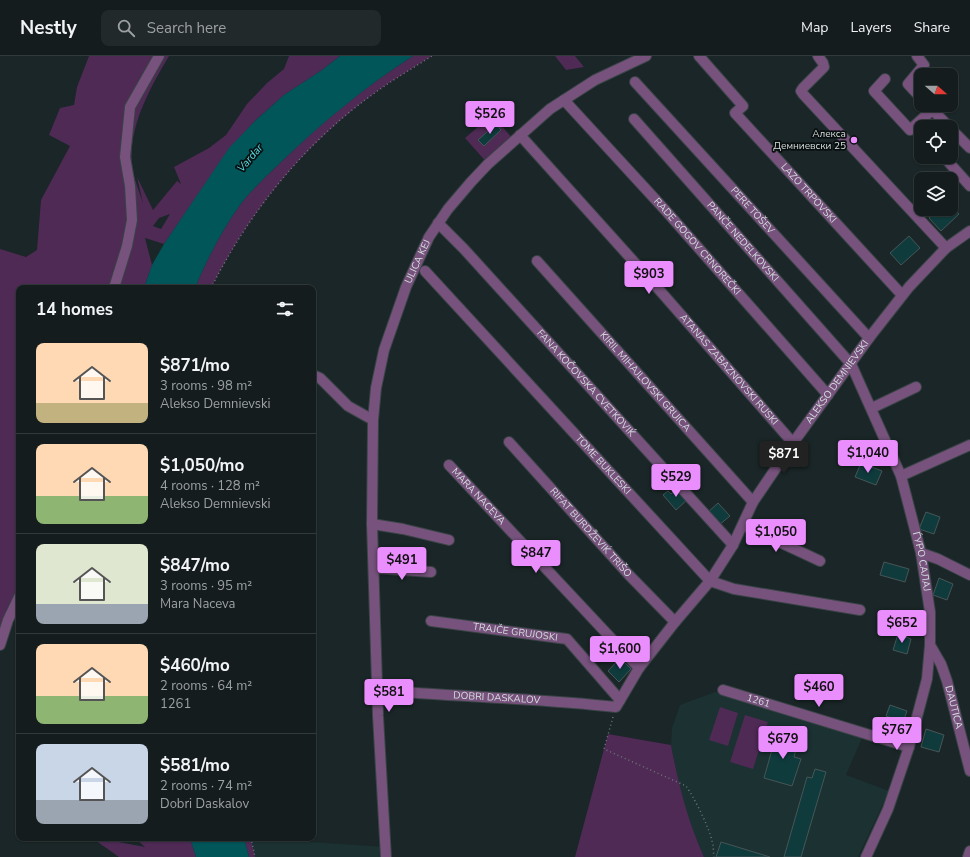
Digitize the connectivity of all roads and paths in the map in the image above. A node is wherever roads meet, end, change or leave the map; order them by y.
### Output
1 (159, 56) edge
2 (432, 56) edge
3 (646, 56) edge
4 (699, 56) edge
5 (818, 56) edge
6 (917, 56) edge
7 (921, 68) edge
8 (914, 77) edge
9 (885, 79) dead end
10 (635, 82) dead end
11 (914, 90) edge
12 (564, 100) junction
13 (926, 112) edge
14 (935, 112) edge
15 (634, 119) dead end
16 (942, 120) edge
17 (520, 135) junction
18 (958, 136) edge
19 (970, 148) edge
20 (950, 164) edge
21 (970, 186) edge
22 (438, 223) junction
23 (970, 230) edge
24 (946, 248) junction
25 (537, 261) dead end
26 (426, 271) dead end
27 (115, 285) edge
28 (213, 285) edge
29 (902, 295) junction
30 (869, 338) junction
31 (851, 364) junction
32 (316, 376) edge
33 (916, 387) dead end
34 (828, 394) junction
35 (872, 408) junction
36 (373, 420) junction
37 (509, 442) dead end
38 (793, 443) junction
39 (970, 446) edge
40 (449, 465) dead end
41 (901, 476) junction
42 (753, 502) junction
43 (372, 524) junction
44 (743, 525) junction
45 (449, 540) dead end
46 (733, 545) junction
47 (921, 554) junction
48 (820, 562) dead end
49 (374, 568) junction
50 (431, 572) dead end
51 (970, 575) edge
52 (710, 582) junction
53 (16, 603) edge
54 (860, 610) dead end
55 (431, 621) dead end
56 (675, 622) junction
57 (0, 645) edge
58 (930, 645) junction
59 (639, 668) junction
60 (377, 690) junction
61 (723, 690) dead end
62 (618, 703) junction
63 (909, 747) junction
64 (970, 771) edge
65 (252, 841) edge
66 (970, 851) edge
67 (255, 857) edge
68 (386, 857) edge
69 (714, 857) edge
70 (866, 857) edge
71 (968, 857) edge

1 - 27 street
2 - 28 path
3 - 12 street, ULICA KEJ
4 - 29 street, LAZO TRPOVSKI
5 - 24 street
6 - 7 street
8 - 11 street
9 - 13 street
10 - 30 street, PERE TOŠEV
12 - 17 street, ULICA KEJ
12 - 34 street, RADE GOGOV CRNOREČKI
14 - 16 street
15 - 31 street, PANČE NEDELKOVSKI
17 - 22 street, ULICA KEJ
17 - 38 street, ATANAS ZABAZNOVSKI RUSKI
18 - 19 street
20 - 21 street
22 - 36 street, ULICA KEJ
22 - 46 street, FANA KOČOVSKA CVETKOVIḰ
23 - 24 street, ALEKSO DEMNIEVSKI
24 - 29 street, ALEKSO DEMNIEVSKI
25 - 42 street, KIRIL MIHAJLOVSKI GRUICA
26 - 52 street, TOME BUKLESKI
29 - 30 street, ALEKSO DEMNIEVSKI
30 - 31 street, ALEKSO DEMNIEVSKI
31 - 34 street, ALEKSO DEMNIEVSKI
31 - 35 street, ЃУРО САЛАЈ
32 - 36 street
33 - 35 street
34 - 38 street, ALEKSO DEMNIEVSKI
35 - 41 street, ЃУРО САЛАЈ
36 - 43 street, ULICA KEJ
37 - 56 street, RIFAT BURDŽEVIḰ TRIŠO
38 - 42 street, ALEKSO DEMNIEVSKI
39 - 41 street
40 - 59 street, MARA NACEVA
41 - 47 street, ЃУРО САЛАЈ
42 - 44 street, ALEKSO DEMNIEVSKI
43 - 45 street
43 - 49 street, ULICA KEJ
44 - 46 street, ALEKSO DEMNIEVSKI
44 - 48 street
46 - 52 street, ALEKSO DEMNIEVSKI
47 - 51 street
47 - 58 street, ЃУРО САЛАЈ
49 - 50 street
49 - 60 street, ULICA KEJ
52 - 54 street
52 - 56 street, ALEKSO DEMNIEVSKI
53 - 57 street
55 - 62 street, TRAJČE GRUJOSKI
56 - 59 street, ALEKSO DEMNIEVSKI
58 - 63 street, ЃУРО САЛАЈ
58 - 64 street, DAUTICA
59 - 62 street, ALEKSO DEMNIEVSKI
60 - 62 street, DOBRI DASKALOV
60 - 68 street, ULICA KEJ
61 - 63 street, 1261
62 - 69 path
63 - 70 street, ЃУРО САЛАЈ
65 - 67 path
66 - 71 street

